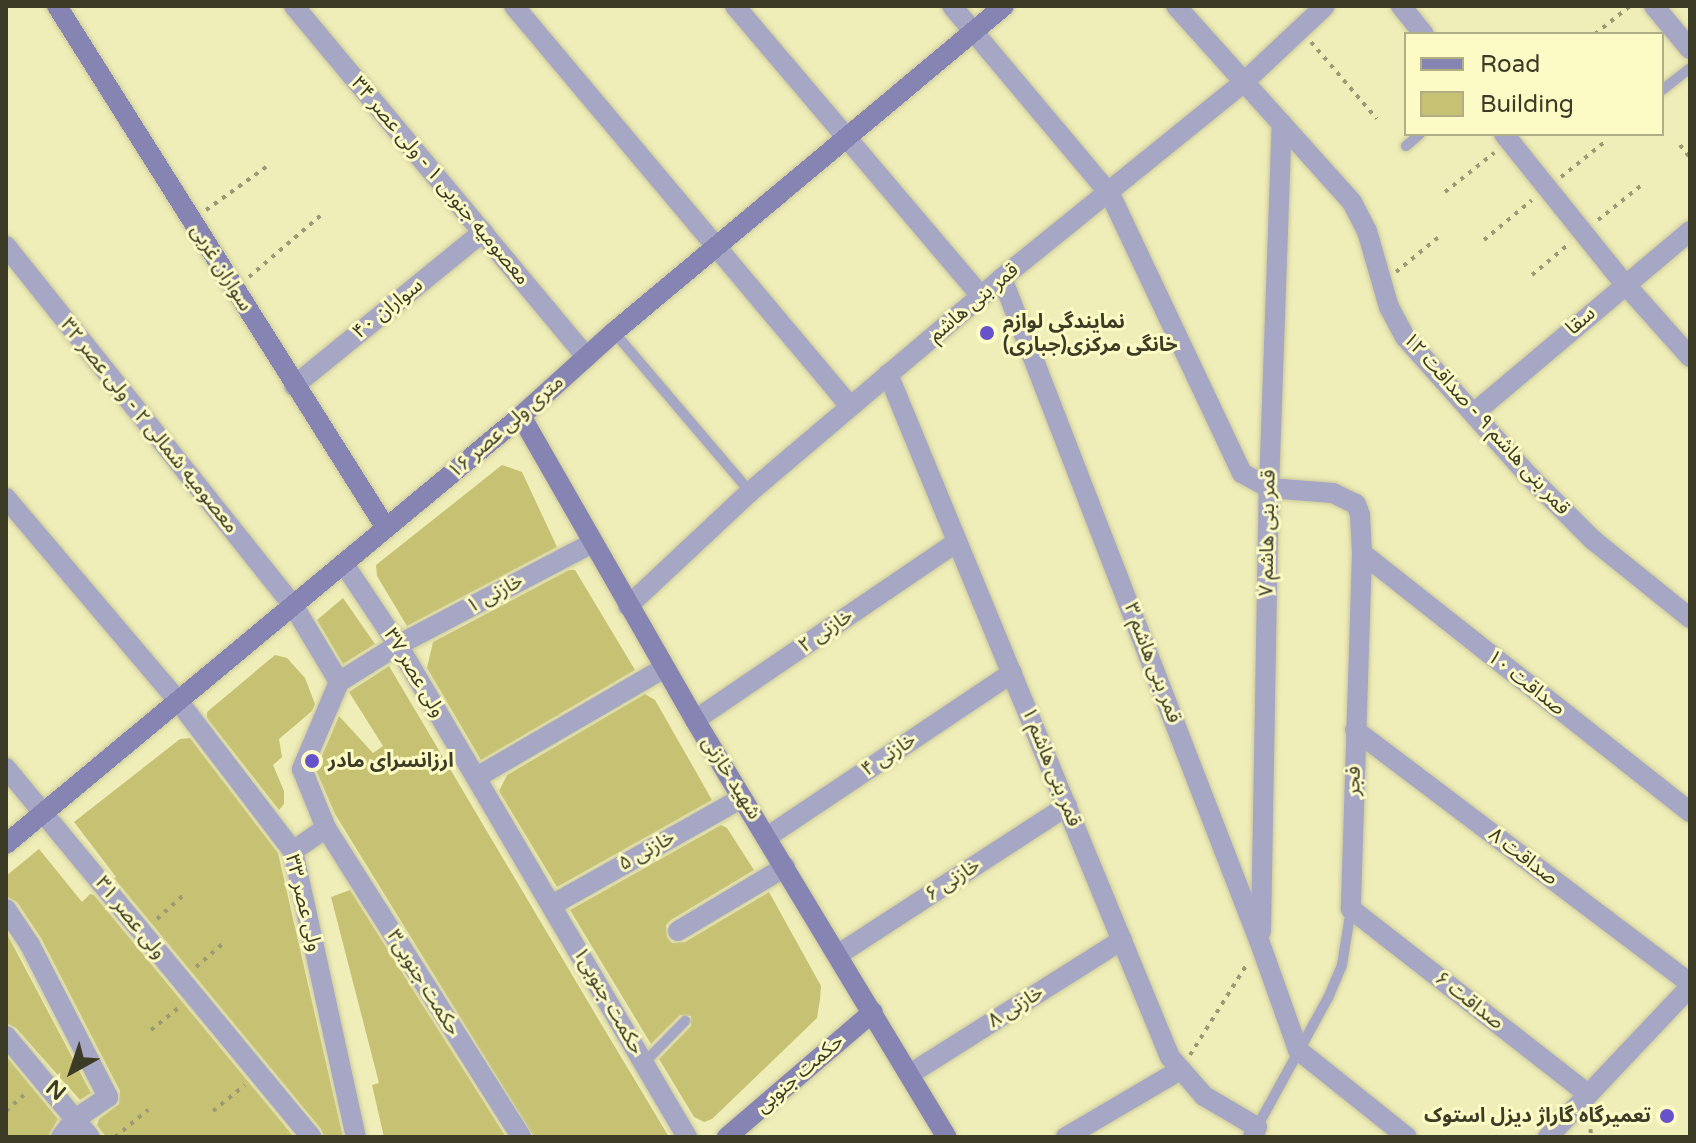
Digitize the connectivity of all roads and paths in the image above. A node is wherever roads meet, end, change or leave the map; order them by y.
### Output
1 (294, 6) edge
2 (514, 6) edge
3 (735, 6) edge
4 (952, 6) edge
5 (1004, 6) edge
6 (1176, 6) edge
7 (1325, 6) edge
8 (1401, 6) edge
9 (1630, 6) edge
10 (1654, 6) edge
11 (56, 9) edge
12 (1300, 30) junction
13 (973, 32) junction
14 (1422, 32) edge
15 (1598, 32) edge
16 (1690, 49) edge
17 (1690, 68) edge
18 (1243, 83) junction
19 (1664, 88) edge
20 (1377, 119) dead end
21 (1282, 123) junction
22 (1418, 136) edge
23 (1507, 137) edge
24 (845, 139) junction
25 (1680, 145) dead end
26 (1406, 146) dead end
27 (1690, 158) edge
28 (266, 167) dead end
29 (1445, 192) dead end
30 (1110, 194) junction
31 (320, 216) dead end
32 (191, 220) junction
33 (1690, 231) edge
34 (483, 232) junction
35 (1441, 235) dead end
36 (6, 246) edge
37 (716, 247) junction
38 (1002, 278) junction
39 (1624, 283) junction
40 (1382, 284) junction
41 (234, 289) junction
42 (981, 296) junction
43 (614, 332) junction
44 (586, 357) junction
45 (1690, 357) edge
46 (888, 374) junction
47 (294, 386) junction
48 (850, 406) junction
49 (1474, 413) junction
50 (521, 416) junction
51 (1269, 488) junction
52 (750, 492) junction
53 (6, 498) edge
54 (386, 528) junction
55 (957, 542) junction
56 (592, 543) junction
57 (1362, 553) junction
58 (344, 564) junction
59 (293, 605) junction
60 (628, 606) junction
61 (1690, 618) edge
62 (398, 645) junction
63 (664, 668) junction
64 (1012, 673) junction
65 (339, 682) junction
66 (179, 702) junction
67 (695, 720) junction
68 (1355, 730) junction
69 (6, 768) edge
70 (477, 777) junction
71 (742, 798) junction
72 (1067, 806) junction
73 (1690, 812) edge
74 (45, 814) junction
75 (326, 828) junction
76 (767, 837) junction
77 (6, 844) edge
78 (293, 851) junction
79 (530, 866) joint
80 (785, 867) junction
81 (185, 894) dead end
82 (552, 905) junction
83 (6, 909) edge
84 (1351, 909) junction
85 (678, 931) dead end
86 (141, 932) junction
87 (1122, 940) junction
88 (225, 942) dead end
89 (1260, 943) junction
90 (839, 954) junction
91 (1690, 985) edge
92 (187, 988) junction
93 (873, 1012) junction
94 (685, 1021) dead end
95 (151, 1030) dead end
96 (6, 1036) edge
97 (1298, 1050) junction
98 (644, 1063) junction
99 (1180, 1070) junction
100 (258, 1074) junction
101 (910, 1074) junction
102 (42, 1078) junction
103 (1588, 1094) junction
104 (148, 1110) dead end
105 (6, 1111) edge
106 (213, 1111) dead end
107 (75, 1119) junction
108 (1255, 1132) edge
109 (61, 1137) edge
110 (90, 1137) edge
111 (115, 1137) edge
112 (311, 1137) edge
113 (356, 1137) edge
114 (521, 1137) edge
115 (687, 1137) edge
116 (727, 1137) edge
117 (947, 1137) edge
118 (1066, 1137) edge
119 (1407, 1137) edge
120 (1548, 1137) edge

1 - 34 street, معصومیه جنوبی ۱ - ولی عصر ۳۴
2 - 37 street
3 - 24 street
4 - 13 street
5 - 13 street, ۱۶ متری ولی عصر
6 - 18 street, قمر بنی هاشم ۹ - صداقت ۱۲
7 - 12 street, قمر بنی هاشم
8 - 14 street
9 - 15 path
10 - 16 street
11 - 32 street, سواران غربی
12 - 18 street, قمر بنی هاشم
12 - 20 path
13 - 24 street, ۱۶ متری ولی عصر
13 - 30 street
17 - 19 lane
18 - 21 street, قمر بنی هاشم ۹ - صداقت ۱۲
18 - 30 street, قمر بنی هاشم
21 - 40 street, قمر بنی هاشم ۹ - صداقت ۱۲
21 - 51 street, قمر بنی هاشم ۷
22 - 26 lane
23 - 29 path
23 - 39 street
24 - 37 street, ۱۶ متری ولی عصر
24 - 42 street
25 - 27 path
28 - 32 path
30 - 38 street, قمر بنی هاشم
30 - 51 street
31 - 41 path
32 - 41 street, سواران غربی
33 - 39 street, سقا
34 - 44 street, معصومیه جنوبی ۱ - ولی عصر ۳۴
34 - 47 street, سواران ۴۰
35 - 40 path
36 - 59 street, معصومیه شمالی ۲ - ولی عصر ۳۲
37 - 43 street, ۱۶ متری ولی عصر
37 - 48 street
38 - 42 street, قمر بنی هاشم
38 - 89 street, قمر بنی هاشم ۳
39 - 45 street
39 - 49 street, سقا
40 - 49 street, قمر بنی هاشم ۹ - صداقت ۱۲
41 - 47 street, سواران غربی
42 - 46 street, قمر بنی هاشم
43 - 44 street, ۱۶ متری ولی عصر
43 - 52 lane
44 - 50 street, ۱۶ متری ولی عصر
46 - 48 street, قمر بنی هاشم
46 - 55 street, قمر بنی هاشم ۱
47 - 54 street, سواران غربی
48 - 52 street, قمر بنی هاشم
49 - 61 street, قمر بنی هاشم ۹ - صداقت ۱۲
50 - 54 street, ۱۶ متری ولی عصر
50 - 56 street, شهید خازنی
51 - 57 street, فجر
51 - 89 street, قمر بنی هاشم ۷
52 - 60 street, قمر بنی هاشم
53 - 66 street, ولی عصر ۳۳
54 - 58 street, ۱۶ متری ولی عصر
55 - 64 street, قمر بنی هاشم ۱
55 - 67 street, خازنی ۲
56 - 60 street, شهید خازنی
56 - 62 street, خازنی ۱
57 - 68 street, فجر
57 - 73 street, صداقت ۱۰
58 - 59 street, ۱۶ متری ولی عصر
58 - 62 street, ولی عصر ۳۷
59 - 65 street, معصومیه شمالی ۲ - ولی عصر ۳۲
59 - 66 street, ۱۶ متری ولی عصر
60 - 63 street, شهید خازنی
62 - 65 street, خازنی ۱
62 - 70 street, ولی عصر ۳۷
63 - 67 street, شهید خازنی
63 - 70 street
64 - 72 street, قمر بنی هاشم ۱
64 - 76 street, خازنی ۴
65 - 75 street, حکمت جنوبی۳
66 - 74 street, ۱۶ متری ولی عصر
66 - 78 street, ولی عصر ۳۳
67 - 71 street, شهید خازنی
68 - 84 street, فجر
68 - 91 street, صداقت ۸
69 - 74 street, ولی عصر ۳۱
70 - 79 street, ولی عصر ۳۷
71 - 76 street, شهید خازنی
71 - 82 street, خازنی ۵
72 - 87 street, قمر بنی هاشم ۱
72 - 90 street, خازنی ۶
74 - 77 street, ۱۶ متری ولی عصر
74 - 86 street, ولی عصر ۳۱
75 - 78 street
75 - 114 street, حکمت جنوبی۳
76 - 80 street, شهید خازنی
78 - 113 street, ولی عصر ۳۳
79 - 82 street, حکمت جنوبی۱
80 - 85 street
80 - 90 street, شهید خازنی
81 - 86 path
82 - 98 street, حکمت جنوبی۱
83 - 107 street
84 - 97 lane, فجر
84 - 103 street, صداقت ۶
86 - 92 street, ولی عصر ۳۱
87 - 99 street, قمر بنی هاشم ۱
87 - 101 street, خازنی ۸
88 - 92 path
89 - 97 street, قمر بنی هاشم ۳
89 - 99 path
90 - 93 street, شهید خازنی
91 - 103 street
92 - 95 path
92 - 100 street, ولی عصر ۳۱
93 - 101 street, شهید خازنی
93 - 116 street, حکمت جنوبی
94 - 98 lane
96 - 102 street
97 - 108 lane, فجر
97 - 119 street
98 - 115 street, حکمت جنوبی۱
99 - 108 street, قمر بنی هاشم ۱
99 - 118 street
100 - 106 path
100 - 112 street, ولی عصر ۳۱
101 - 117 street, شهید خازنی
102 - 105 path
102 - 107 street
103 - 120 street
104 - 111 path
107 - 109 street
107 - 110 street

